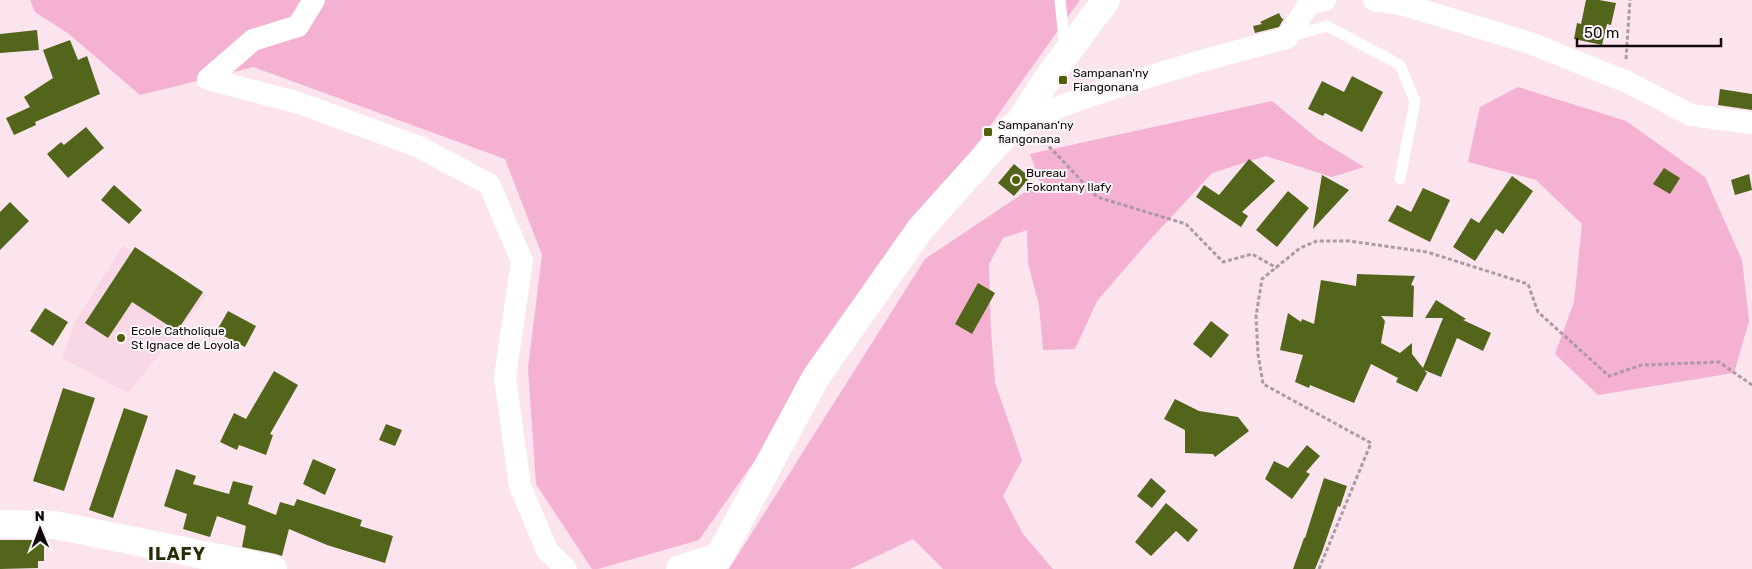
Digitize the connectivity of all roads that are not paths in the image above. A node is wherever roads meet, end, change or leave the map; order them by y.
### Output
1 (314, 0) edge
2 (1060, 0) edge
3 (1106, 0) edge
4 (1325, 0) edge
5 (1374, 0) edge
6 (1287, 38) junction
7 (1066, 54) junction
8 (1020, 122) junction
9 (1752, 123) edge
10 (1400, 178) dead end
11 (0, 524) edge
12 (273, 569) edge
13 (566, 569) edge
14 (680, 569) edge

1 - 13 street
2 - 7 lane
3 - 7 street
4 - 6 street
5 - 9 street
6 - 8 street
6 - 10 lane
7 - 8 street
8 - 14 street
11 - 12 street

